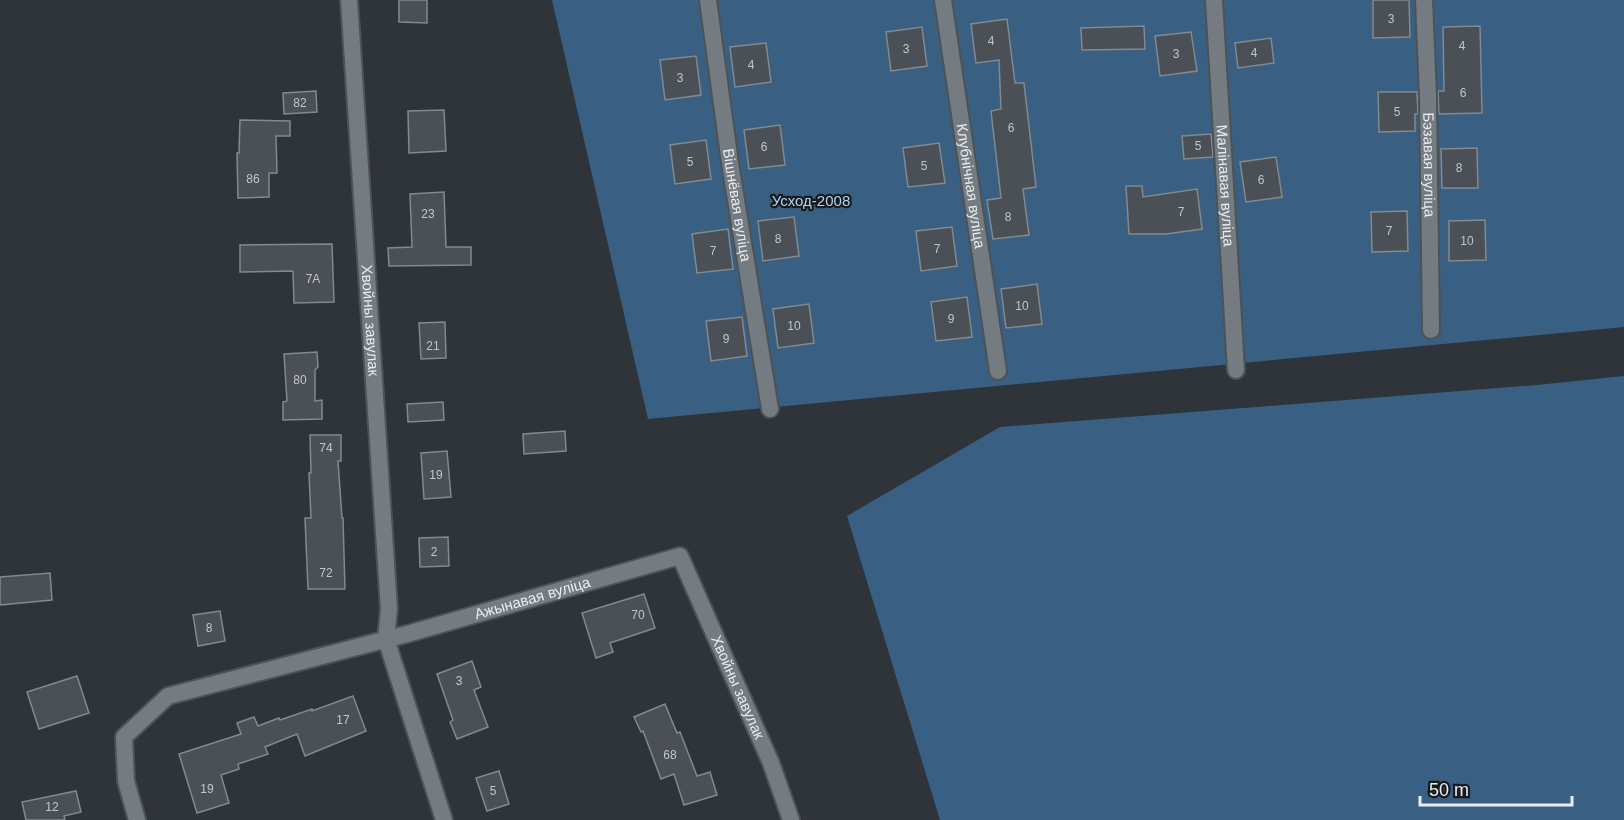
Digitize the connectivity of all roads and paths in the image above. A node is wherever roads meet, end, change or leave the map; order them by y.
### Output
1 (349, 0) edge
2 (708, 0) edge
3 (943, 0) edge
4 (1214, 0) edge
5 (1424, 0) edge
6 (1431, 330) dead end
7 (1236, 370) dead end
8 (998, 371) dead end
9 (770, 409) dead end
10 (680, 556) joint
11 (386, 639) junction
12 (137, 820) edge
13 (444, 820) edge
14 (791, 820) edge

1 - 11 street, Хвойны завулак
2 - 9 street, Вішнёвая вуліца
3 - 8 street, Клубнічная вуліца
4 - 7 street, Малінавая вуліца
5 - 6 street, Бэзавая вуліца
10 - 11 street, Ажынавая вуліца
10 - 14 street, Хвойны завулак
11 - 12 street, Ажынавая вуліца
11 - 13 street

